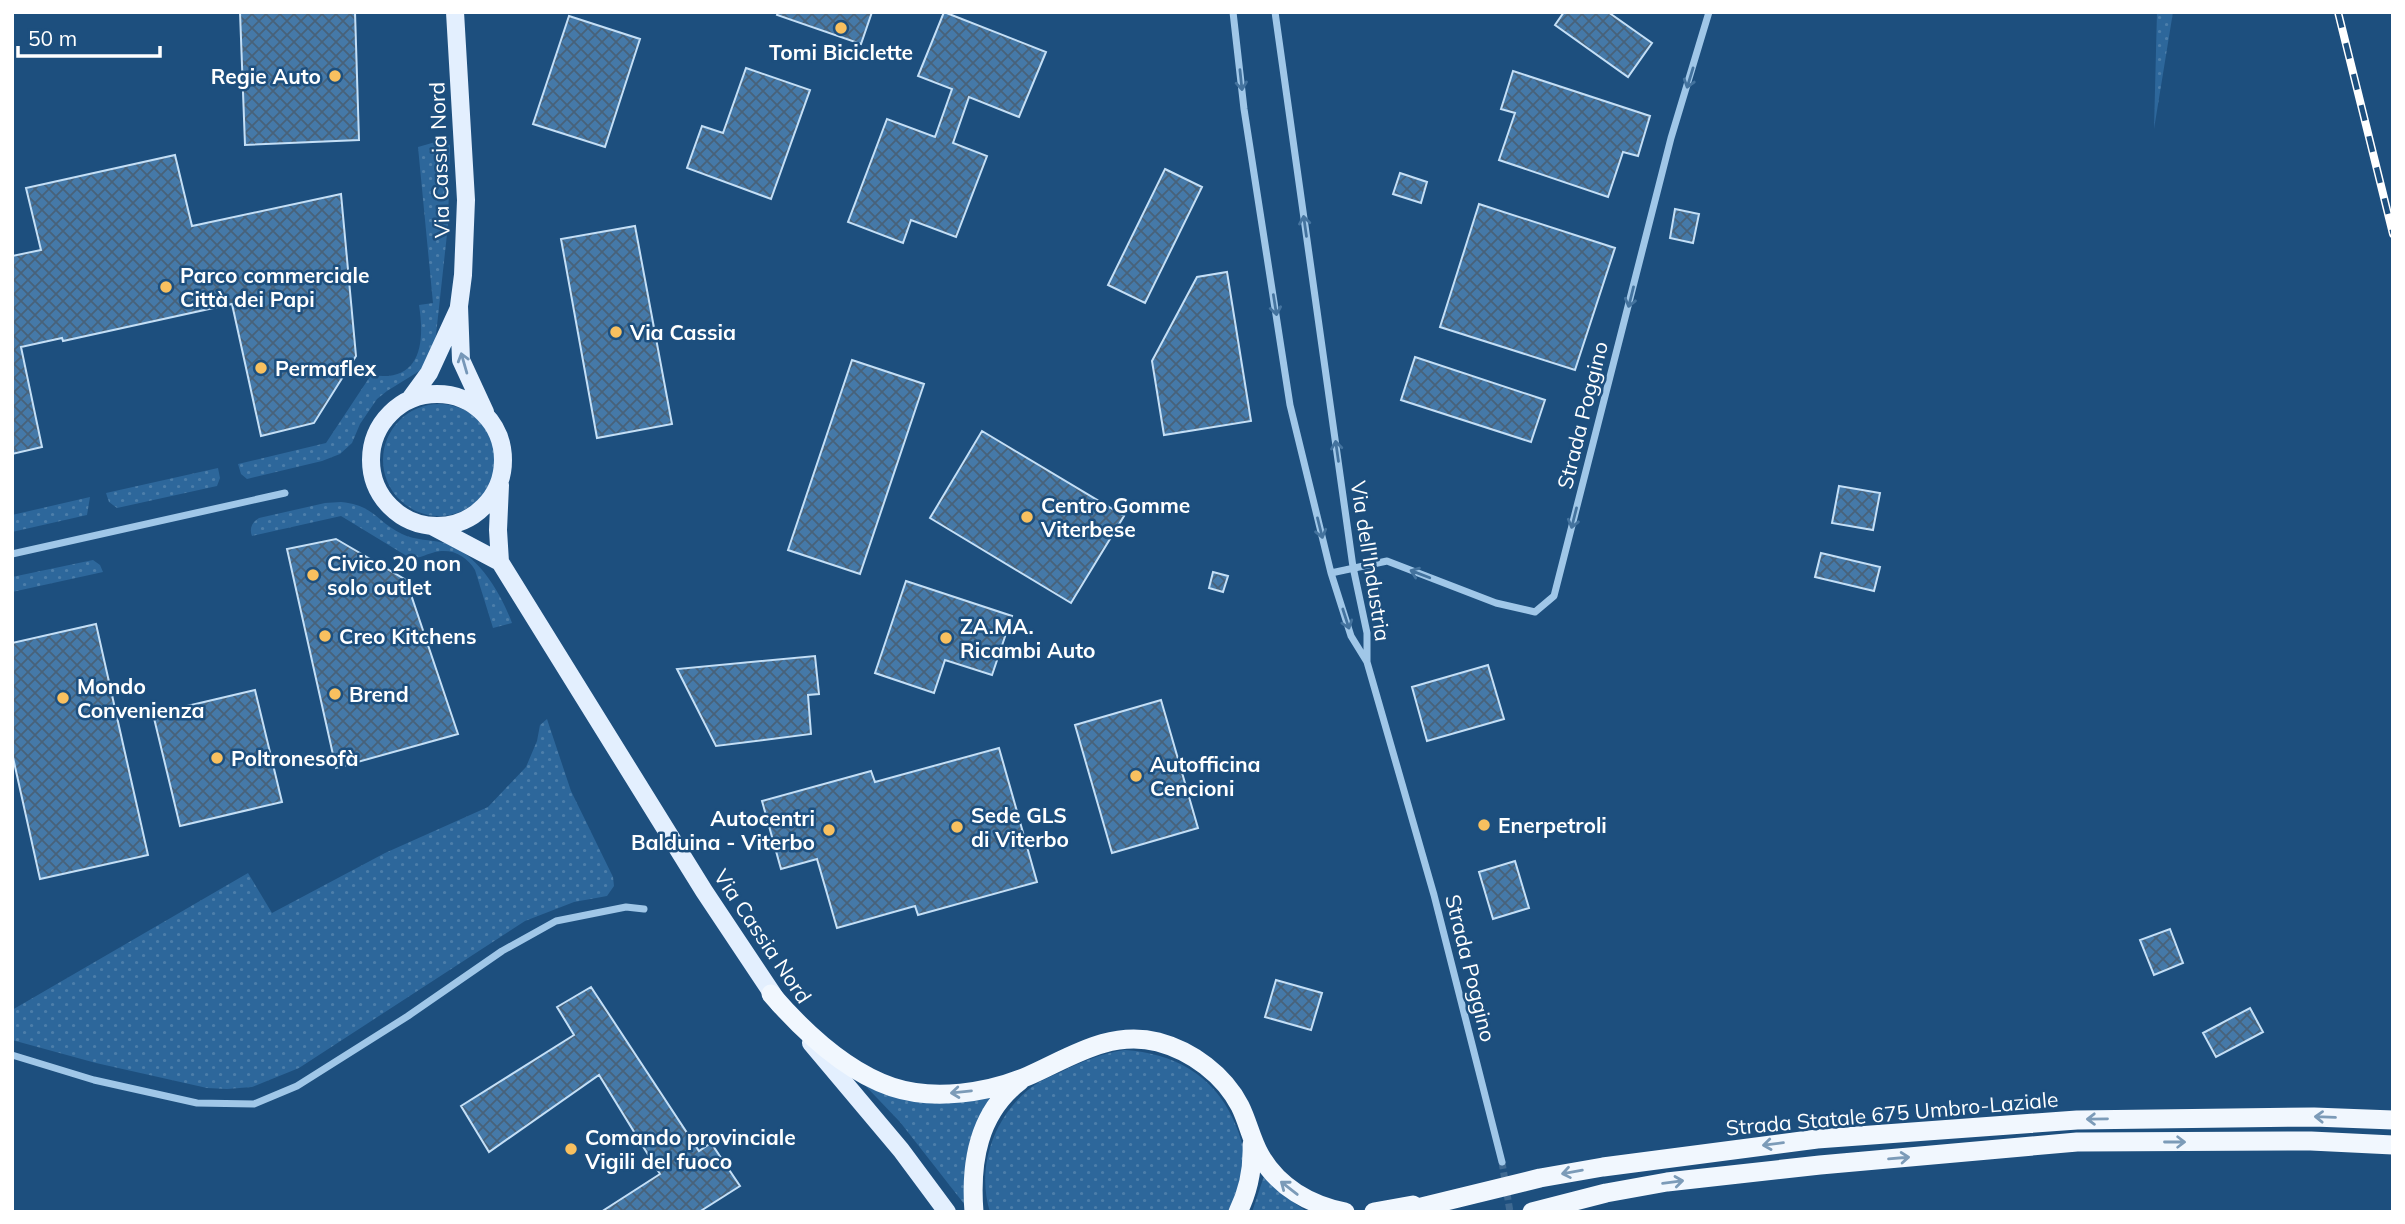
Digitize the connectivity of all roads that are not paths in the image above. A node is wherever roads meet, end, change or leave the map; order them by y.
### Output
1 (455, 12) edge
2 (1233, 12) edge
3 (1275, 12) edge
4 (1709, 12) edge
5 (459, 306) junction
6 (410, 399) junction
7 (487, 416) junction
8 (500, 482) junction
9 (285, 493) dead end
10 (432, 526) junction
11 (12, 554) edge
12 (500, 562) junction
13 (1353, 567) junction
14 (1331, 573) junction
15 (1367, 662) junction
16 (644, 909) dead end
17 (771, 994) junction
18 (12, 1055) edge
19 (1027, 1076) junction
20 (2393, 1120) edge
21 (1252, 1139) junction
22 (2393, 1145) edge
23 (1502, 1161) tunnel mouth
24 (1540, 1178) junction
25 (947, 1212) edge
26 (974, 1212) edge
27 (1238, 1212) edge
28 (1345, 1212) edge
29 (1374, 1212) edge
30 (1401, 1212) edge
31 (1532, 1212) edge

1 - 5 main road, Via Cassia Nord
2 -> 14 street, Via dell'Industria
13 -> 3 street, Via dell'Industria
4 -> 13 street, Strada Poggino
5 - 6 main road, Via Cassia Nord
7 -> 5 main road, Via Cassia Nord
6 - 7 main road
6 - 10 main road
7 - 8 main road
8 - 10 main road
8 - 12 main road
9 - 11 street
10 - 12 main road
12 - 17 main road, Via Cassia Nord
13 - 14 street, Strada Poggino
13 - 15 street, Via dell'Industria
14 -> 15 street, Via dell'Industria
15 - 23 street, Strada Poggino
16 - 18 street
19 -> 17 highway
17 - 25 main road, Via Cassia Nord
19 - 21 highway
19 - 26 highway
20 -> 24 highway, Strada Statale 675 Umbro-Laziale
21 - 27 highway
28 -> 21 highway
31 -> 22 highway
24 - 29 highway
24 - 30 highway, Strada Statale 675 Umbro-Laziale

